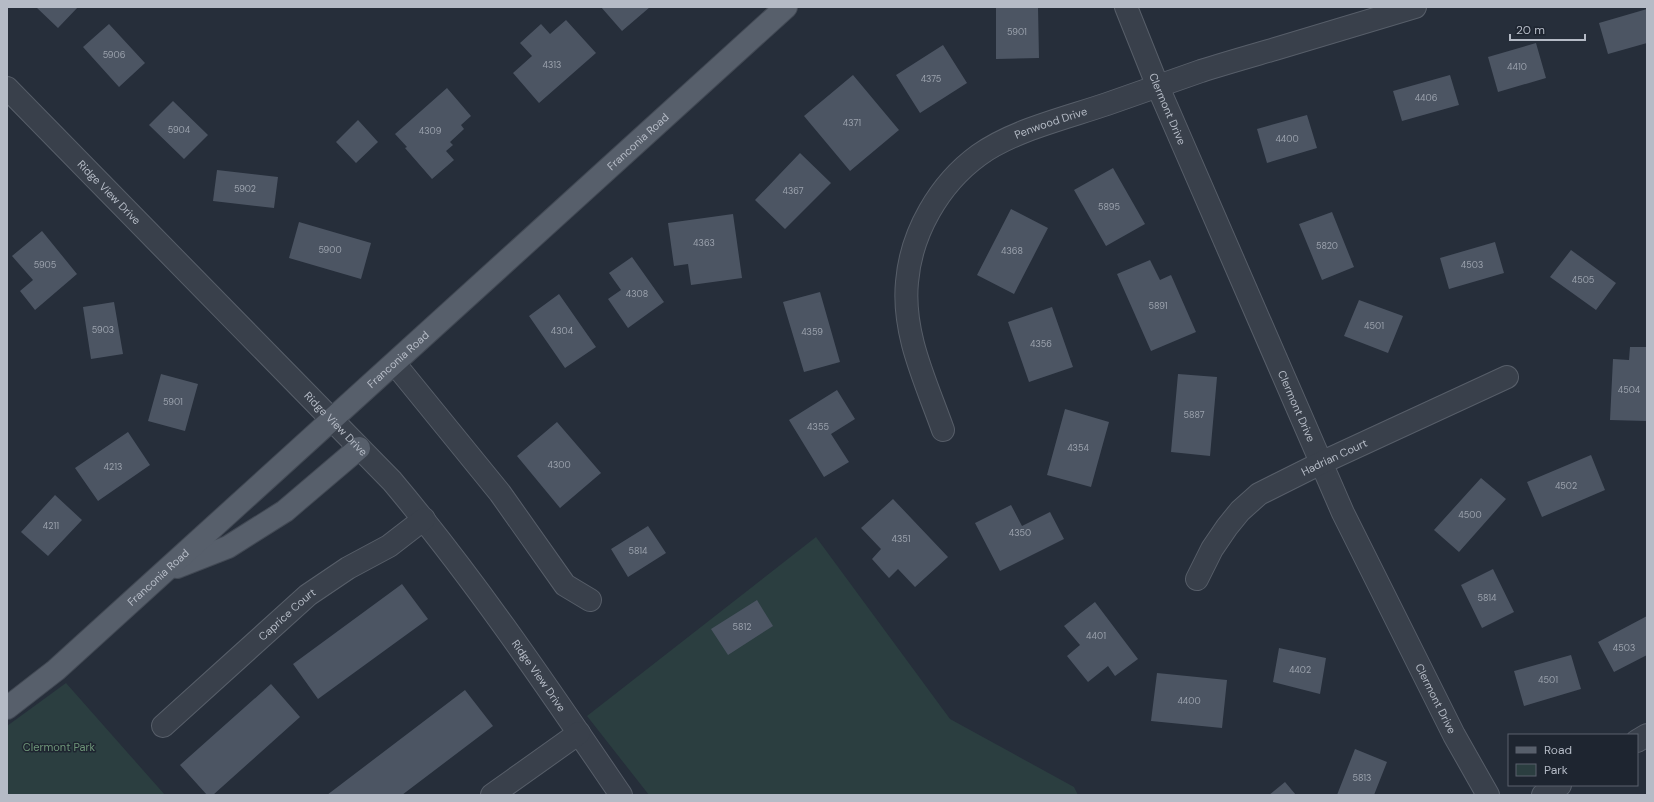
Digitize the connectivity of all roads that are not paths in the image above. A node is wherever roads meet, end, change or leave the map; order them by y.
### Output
1 (786, 7) edge
2 (1126, 7) edge
3 (1415, 7) edge
4 (1158, 87) junction
5 (7, 88) edge
6 (394, 364) junction
7 (1507, 378) dead end
8 (332, 420) junction
9 (943, 430) dead end
10 (359, 448) junction
11 (1321, 463) junction
12 (424, 519) junction
13 (165, 571) junction
14 (1197, 579) dead end
15 (590, 600) dead end
16 (7, 708) edge
17 (163, 726) dead end
18 (579, 733) junction
19 (1647, 735) edge
20 (1638, 740) edge
21 (1558, 786) edge
22 (492, 795) edge
23 (621, 795) edge
24 (1488, 795) edge
25 (1543, 795) edge

1 - 6 main road, Franconia Road
2 - 4 street, Clermont Drive
3 - 4 street, Penwood Drive
4 - 9 street, Penwood Drive
4 - 11 street, Clermont Drive
5 - 8 street, Ridge View Drive
6 - 8 main road, Franconia Road
6 - 15 street
7 - 11 street, Hadrian Court
8 - 10 street, Ridge View Drive
8 - 13 main road, Franconia Road
10 - 12 street, Ridge View Drive
10 - 13 main road
11 - 14 street, Hadrian Court
11 - 24 street, Clermont Drive
12 - 17 street, Caprice Court
12 - 18 street, Ridge View Drive
13 - 16 main road, Franconia Road
18 - 22 street
18 - 23 street, Ridge View Drive
19 - 20 street
21 - 25 street

